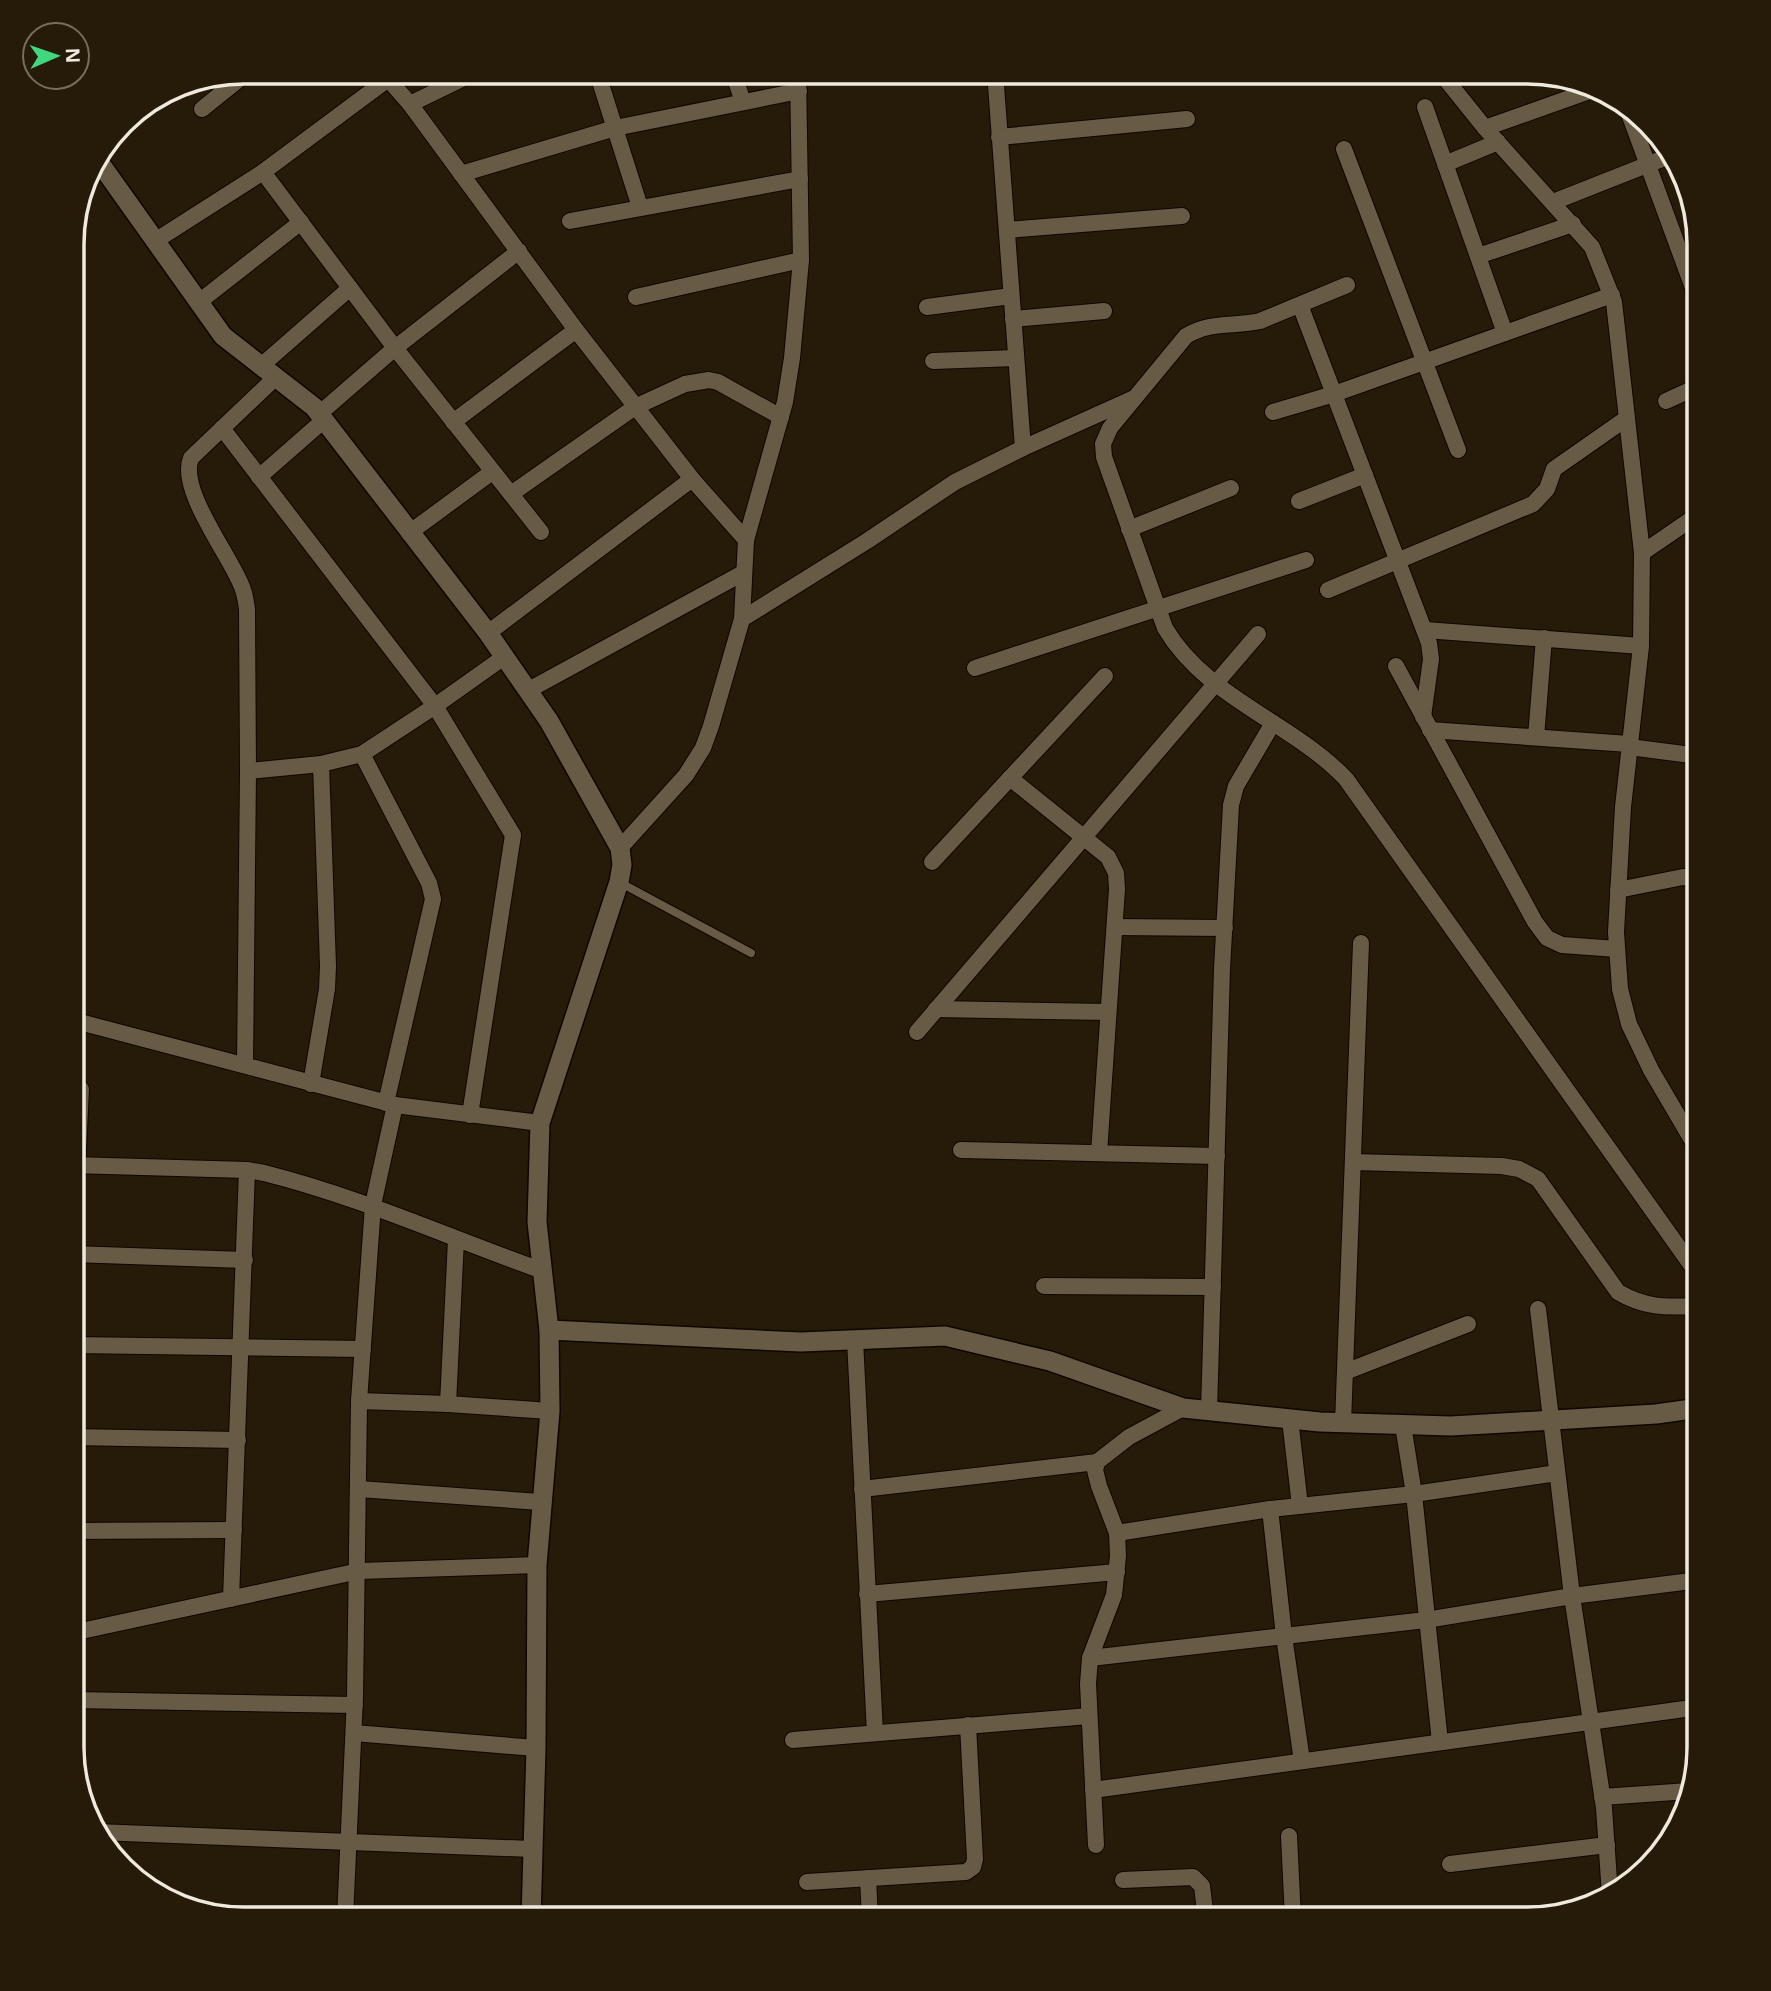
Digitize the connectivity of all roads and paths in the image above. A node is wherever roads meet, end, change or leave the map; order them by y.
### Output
1 (374, 84) edge
2 (393, 84) edge
3 (451, 84) edge
4 (601, 84) edge
5 (737, 84) edge
6 (799, 84) edge
7 (996, 84) edge
8 (1450, 84) edge
9 (232, 85) edge
10 (799, 91) junction
11 (1581, 94) edge
12 (743, 102) junction
13 (410, 104) junction
14 (1425, 107) dead end
15 (202, 109) dead end
16 (1187, 119) dead end
17 (1634, 126) edge
18 (615, 128) junction
19 (1485, 128) junction
20 (999, 137) junction
21 (1498, 142) junction
22 (1344, 149) dead end
23 (1662, 158) edge
24 (1648, 163) junction
25 (1445, 164) junction
26 (103, 168) edge
27 (263, 172) junction
28 (461, 174) junction
29 (800, 179) junction
30 (1553, 202) junction
31 (640, 208) junction
32 (1182, 216) dead end
33 (570, 221) dead end
34 (301, 222) junction
35 (1573, 224) junction
36 (1007, 230) junction
37 (155, 241) junction
38 (519, 251) junction
39 (1687, 254) edge
40 (1478, 256) junction
41 (1682, 256) junction
42 (801, 260) junction
43 (1687, 270) edge
44 (1347, 285) dead end
45 (350, 288) junction
46 (1612, 295) junction
47 (1012, 296) junction
48 (636, 297) dead end
49 (199, 302) junction
50 (1300, 304) junction
51 (927, 307) dead end
52 (1104, 311) dead end
53 (1013, 319) junction
54 (576, 330) junction
55 (1505, 333) junction
56 (395, 348) junction
57 (1016, 358) junction
58 (933, 361) dead end
59 (1426, 361) junction
60 (269, 372) junction
61 (1687, 391) edge
62 (1334, 394) junction
63 (1135, 398) junction
64 (1666, 401) dead end
65 (635, 407) junction
66 (1273, 412) dead end
67 (321, 417) junction
68 (781, 417) junction
69 (1627, 418) junction
70 (453, 422) junction
71 (222, 428) junction
72 (1023, 448) junction
73 (1458, 450) dead end
74 (492, 472) junction
75 (1365, 475) junction
76 (259, 477) junction
77 (691, 479) junction
78 (1231, 488) dead end
79 (511, 494) junction
80 (1299, 501) dead end
81 (1687, 522) edge
82 (1129, 529) junction
83 (541, 532) dead end
84 (409, 533) junction
85 (746, 540) junction
86 (1642, 553) junction
87 (1306, 560) dead end
88 (1398, 560) junction
89 (743, 573) junction
90 (1328, 590) dead end
91 (1157, 608) junction
92 (742, 620) junction
93 (1425, 630) junction
94 (488, 634) junction
95 (1258, 634) dead end
96 (1544, 638) junction
97 (1641, 646) junction
98 (504, 657) junction
99 (1396, 666) dead end
100 (975, 668) dead end
101 (1105, 676) dead end
102 (1216, 685) junction
103 (527, 691) junction
104 (435, 706) junction
105 (1273, 723) junction
106 (1427, 723) junction
107 (1536, 737) junction
108 (1629, 745) junction
109 (362, 754) junction
110 (1687, 754) edge
111 (321, 764) junction
112 (248, 771) junction
113 (1010, 778) junction
114 (1084, 837) junction
115 (620, 848) junction
116 (932, 862) dead end
117 (1687, 878) edge
118 (618, 882) junction
119 (1618, 890) junction
120 (1115, 926) junction
121 (1225, 928) junction
122 (1361, 943) dead end
123 (1617, 949) junction
124 (751, 953) dead end
125 (936, 1009) junction
126 (1108, 1012) junction
127 (84, 1023) edge
128 (917, 1032) dead end
129 (245, 1065) junction
130 (311, 1084) junction
131 (390, 1104) junction
132 (470, 1115) junction
133 (540, 1123) junction
134 (1687, 1132) edge
135 (961, 1150) dead end
136 (1099, 1153) junction
137 (1217, 1156) junction
138 (1353, 1162) junction
139 (84, 1166) edge
140 (247, 1170) junction
141 (373, 1205) junction
142 (456, 1240) junction
143 (84, 1254) edge
144 (1687, 1259) edge
145 (244, 1260) junction
146 (543, 1270) junction
147 (1044, 1286) dead end
148 (1213, 1287) junction
149 (1687, 1306) edge
150 (1538, 1309) dead end
151 (1468, 1324) dead end
152 (549, 1330) junction
153 (855, 1340) junction
154 (84, 1345) edge
155 (242, 1349) junction
156 (363, 1349) junction
157 (1345, 1372) junction
158 (359, 1401) junction
159 (448, 1404) junction
160 (1183, 1408) junction
161 (1687, 1410) edge
162 (550, 1411) junction
163 (1209, 1411) junction
164 (1290, 1419) junction
165 (1550, 1420) junction
166 (1343, 1423) junction
167 (1403, 1425) junction
168 (84, 1437) edge
169 (238, 1440) junction
170 (1097, 1462) junction
171 (1557, 1473) junction
172 (359, 1489) junction
173 (862, 1489) junction
174 (1414, 1494) junction
175 (540, 1502) junction
176 (1300, 1506) junction
177 (1270, 1508) junction
178 (234, 1530) junction
179 (84, 1531) edge
180 (1117, 1533) junction
181 (537, 1565) junction
182 (359, 1571) junction
183 (1116, 1572) junction
184 (1687, 1581) edge
185 (867, 1594) junction
186 (1572, 1595) junction
187 (231, 1599) junction
188 (1426, 1619) junction
189 (84, 1630) edge
190 (1284, 1636) junction
191 (1090, 1658) junction
192 (84, 1700) edge
193 (355, 1705) junction
194 (1687, 1709) edge
195 (1089, 1716) junction
196 (1591, 1721) junction
197 (968, 1725) junction
198 (354, 1733) junction
199 (875, 1733) junction
200 (793, 1740) dead end
201 (1440, 1742) junction
202 (536, 1748) junction
203 (1303, 1761) junction
204 (1093, 1790) junction
205 (1681, 1792) edge
206 (1602, 1797) junction
207 (109, 1832) edge
208 (1289, 1836) dead end
209 (349, 1842) junction
210 (1096, 1845) dead end
211 (1607, 1846) junction
212 (532, 1849) junction
213 (1450, 1864) dead end
214 (868, 1878) junction
215 (1123, 1880) dead end
216 (807, 1882) dead end
217 (1610, 1884) edge
218 (346, 1907) edge
219 (531, 1907) edge
220 (869, 1907) edge
221 (1205, 1907) edge
222 (1292, 1907) edge

1 - 27 street
2 - 13 street
3 - 13 street
4 - 18 street
5 - 12 street
6 - 10 street
7 - 20 street
8 - 19 street
9 - 15 street
10 - 12 street
10 - 29 street
11 - 19 street
12 - 18 street
13 - 28 street
14 - 25 street
16 - 20 street
17 - 24 street
18 - 28 street
18 - 31 street
19 - 21 street
20 - 36 street
21 - 25 street
21 - 30 street
22 - 59 street
23 - 24 street
24 - 30 street
24 - 41 street
25 - 40 street
26 - 37 street
27 - 34 street
27 - 37 street
28 - 38 street
29 - 31 street
29 - 42 street
30 - 35 street
31 - 33 street
32 - 36 street
34 - 45 street
34 - 49 street
35 - 40 street
35 - 46 street
36 - 47 street
37 - 49 street
38 - 54 street
38 - 56 street
39 - 41 street
40 - 55 street
41 - 43 street
42 - 48 street
42 - 68 street
44 - 50 street
45 - 56 street
45 - 60 street
46 - 55 street
46 - 69 street
47 - 51 street
47 - 53 street
49 - 60 street
50 - 62 street
50 - 63 street
52 - 53 street
53 - 57 street
54 - 65 street
54 - 70 street
55 - 59 street
56 - 67 street
56 - 70 street
57 - 58 street
57 - 72 street
59 - 62 street
59 - 73 street
60 - 67 street
60 - 71 street
61 - 64 street
62 - 66 street
62 - 75 street
63 - 72 street
63 - 82 street
65 - 68 street
65 - 77 street
65 - 79 street
67 - 76 street
67 - 84 street
68 - 85 street
69 - 86 street
69 - 88 street
70 - 74 street
71 - 76 street
71 - 112 street
72 - 92 street
74 - 79 street
74 - 84 street
75 - 80 street
75 - 88 street
76 - 104 street
77 - 85 street
77 - 94 street
78 - 82 street
79 - 83 street
81 - 86 street
82 - 91 street
84 - 94 street
85 - 89 street
86 - 97 street
87 - 91 street
88 - 90 street
88 - 93 street
89 - 92 street
89 - 103 street
91 - 100 street
91 - 102 street
92 - 115 street
93 - 96 street
93 - 106 street
94 - 98 street
95 - 102 street
96 - 97 street
96 - 107 street
97 - 108 street
98 - 103 street
98 - 104 street
99 - 106 street
101 - 113 street
102 - 105 street
102 - 114 street
103 - 115 street
104 - 109 street
104 - 132 street
105 - 121 street
105 - 144 street
106 - 107 street
106 - 123 street
107 - 108 street
108 - 110 street
108 - 119 street
109 - 111 street
109 - 131 street
111 - 112 street
111 - 130 street
112 - 129 street
113 - 114 street
113 - 116 street
114 - 120 street
114 - 125 street
115 - 118 street
117 - 119 street
118 - 124 lane
118 - 133 street
119 - 123 street
120 - 121 street
120 - 126 street
121 - 137 street
122 - 138 street
123 - 134 street
125 - 126 street
125 - 128 street
126 - 136 street
127 - 129 street
129 - 130 street
130 - 131 street
131 - 132 street
131 - 141 street
132 - 133 street
133 - 146 street
135 - 136 street
136 - 137 street
137 - 148 street
138 - 149 street
138 - 157 street
139 - 140 street
140 - 141 street
140 - 145 street
141 - 142 street
141 - 156 street
142 - 146 street
142 - 159 street
143 - 145 street
145 - 155 street
146 - 152 street
147 - 148 street
148 - 163 street
150 - 165 street
151 - 157 street
152 - 153 street
152 - 162 street
153 - 160 street
153 - 173 street
154 - 155 street
155 - 156 street
155 - 169 street
156 - 158 street
157 - 166 street
158 - 159 street
158 - 172 street
159 - 162 street
160 - 163 street
160 - 170 street
161 - 165 street
162 - 175 street
163 - 164 street
164 - 166 street
164 - 176 street
165 - 167 street
165 - 171 street
166 - 167 street
167 - 174 street
168 - 169 street
169 - 178 street
170 - 173 street
170 - 180 street
171 - 174 street
171 - 186 street
172 - 175 street
172 - 182 street
173 - 185 street
174 - 176 street
174 - 188 street
175 - 181 street
176 - 177 street
177 - 180 street
177 - 190 street
178 - 179 street
178 - 187 street
180 - 183 street
181 - 182 street
181 - 202 street
182 - 187 street
182 - 193 street
183 - 185 street
183 - 191 street
184 - 186 street
185 - 199 street
186 - 188 street
186 - 196 street
187 - 189 street
188 - 190 street
188 - 201 street
190 - 191 street
190 - 203 street
191 - 195 street
192 - 193 street
193 - 198 street
194 - 196 street
195 - 197 street
195 - 204 street
196 - 201 street
196 - 206 street
197 - 199 street
197 - 214 street
198 - 202 street
198 - 209 street
199 - 200 street
201 - 203 street
202 - 212 street
203 - 204 street
204 - 210 street
205 - 206 street
206 - 211 street
207 - 209 street
208 - 222 street
209 - 212 street
209 - 218 street
211 - 213 street
211 - 217 street
212 - 219 street
214 - 216 street
214 - 220 street
215 - 221 street

